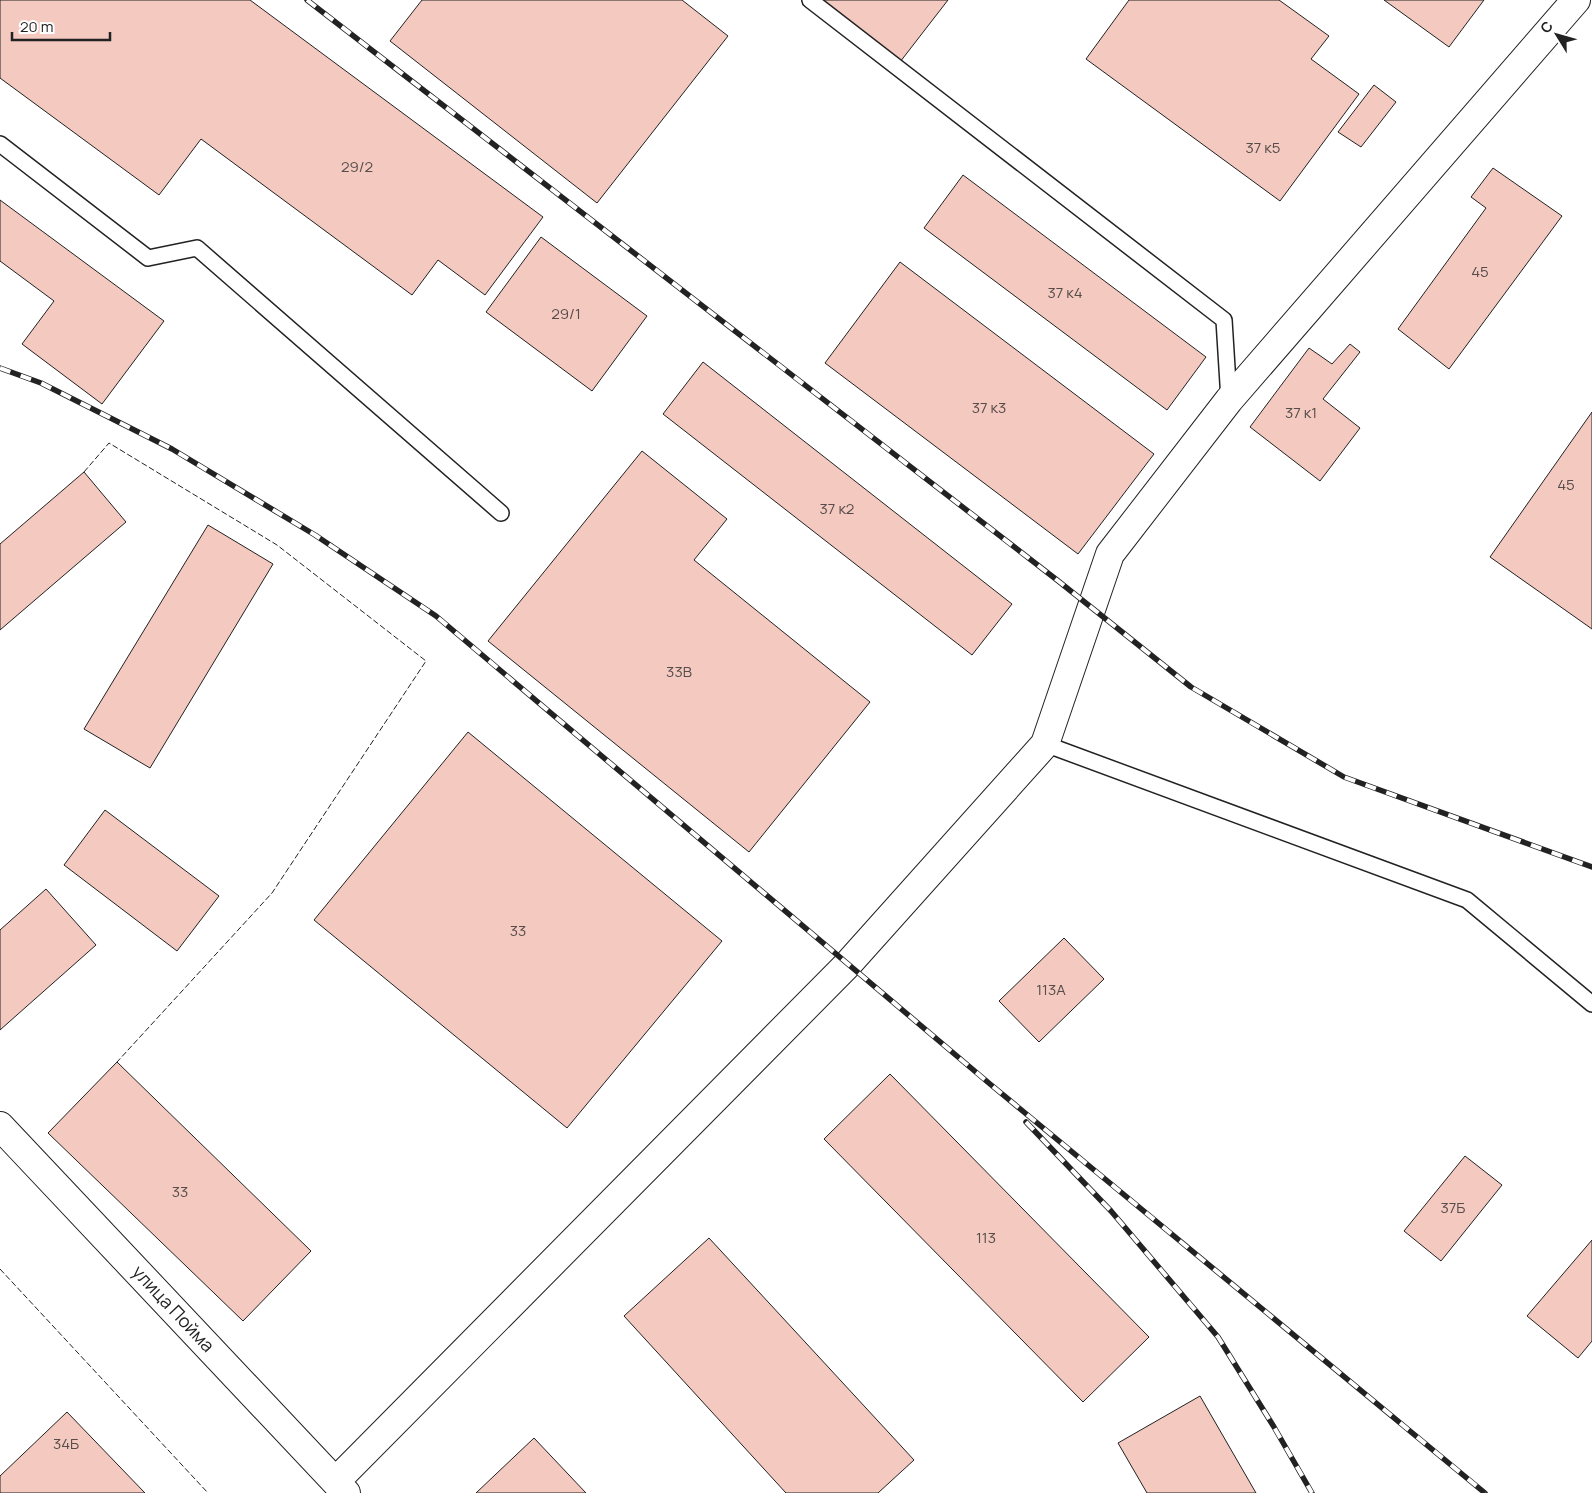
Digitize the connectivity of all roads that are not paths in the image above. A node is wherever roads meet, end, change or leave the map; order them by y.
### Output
1 (810, 0) edge
2 (1576, 0) edge
3 (0, 144) edge
4 (1229, 400) junction
5 (501, 513) dead end
6 (1045, 744) junction
7 (1592, 1004) edge
8 (0, 1126) edge
9 (341, 1487) edge

1 - 4 lane
2 - 4 street
3 - 5 lane
4 - 6 street
6 - 7 lane
6 - 9 street
8 - 9 street, улица Пойма

